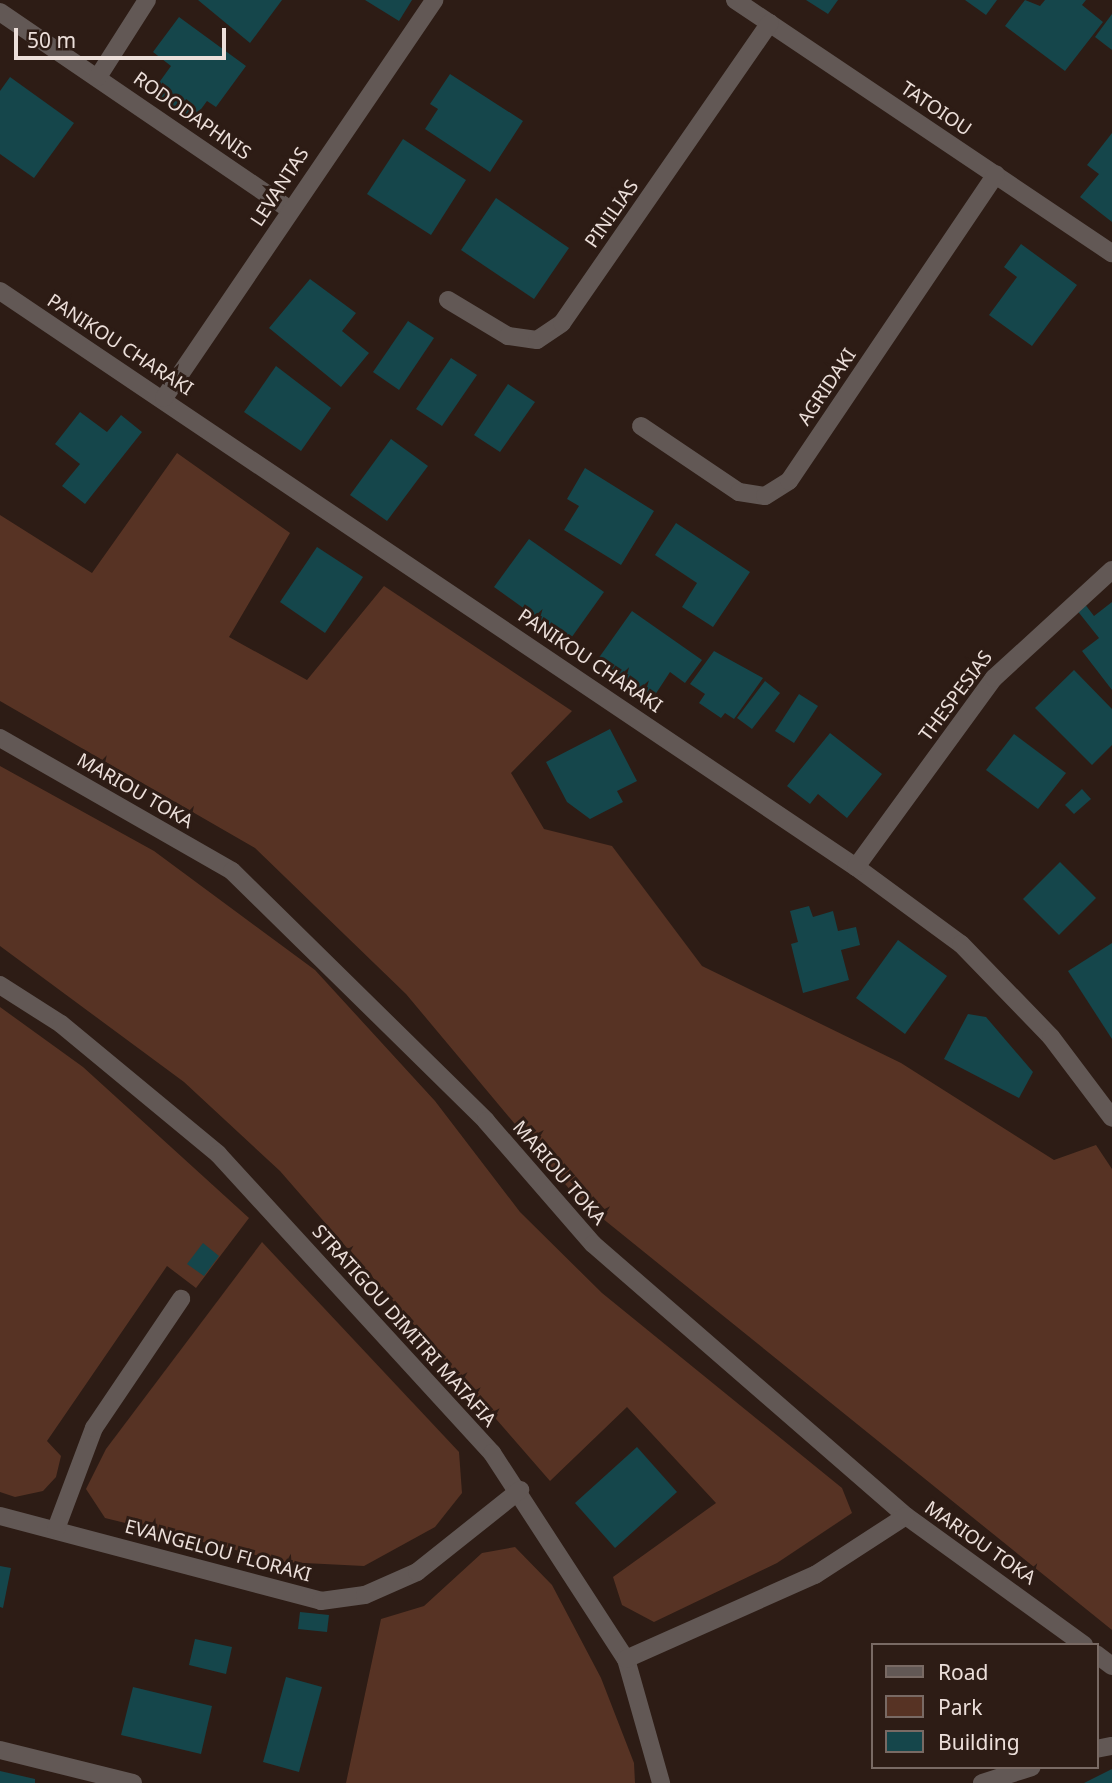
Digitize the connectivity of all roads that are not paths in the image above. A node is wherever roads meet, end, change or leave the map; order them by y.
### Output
1 (148, 0) edge
2 (434, 0) edge
3 (735, 0) edge
4 (0, 12) edge
5 (770, 23) junction
6 (98, 77) junction
7 (996, 174) junction
8 (289, 209) junction
9 (1112, 253) edge
10 (0, 291) edge
11 (448, 300) dead end
12 (164, 398) junction
13 (641, 426) dead end
14 (1112, 570) edge
15 (0, 738) edge
16 (856, 867) junction
17 (0, 985) edge
18 (1112, 1118) edge
19 (181, 1299) dead end
20 (520, 1490) junction
21 (0, 1516) edge
22 (906, 1517) junction
23 (56, 1529) junction
24 (1081, 1643) edge
25 (1098, 1656) edge
26 (626, 1659) junction
27 (1112, 1667) edge
28 (0, 1750) edge
29 (1026, 1769) edge
30 (133, 1783) edge
31 (661, 1783) edge
32 (982, 1783) edge

1 - 6 street
2 - 8 street, LEVANTAS
3 - 5 street, TATOIOU
4 - 6 street, RODODAPHNIS
5 - 7 street, TATOIOU
5 - 11 street, PINILIAS
6 - 8 street, RODODAPHNIS
7 - 9 street, TATOIOU
7 - 13 street, AGRIDAKI
8 - 12 street, LEVANTAS
10 - 12 street, PANIKOU CHARAKI
12 - 16 street, PANIKOU CHARAKI
14 - 16 street, THESPESIAS
15 - 22 street, MARIOU TOKA
16 - 18 street, PANIKOU CHARAKI
17 - 20 street, STRATIGOU DIMITRI MATAFIA
19 - 23 street
20 - 23 street, EVANGELOU FLORAKI
20 - 26 street, STRATIGOU DIMITRI MATAFIA
21 - 23 street, EVANGELOU FLORAKI
22 - 24 street, MARIOU TOKA
22 - 26 street
25 - 27 street
26 - 31 street, STRATIGOU DIMITRI MATAFIA
28 - 30 street
29 - 32 street

